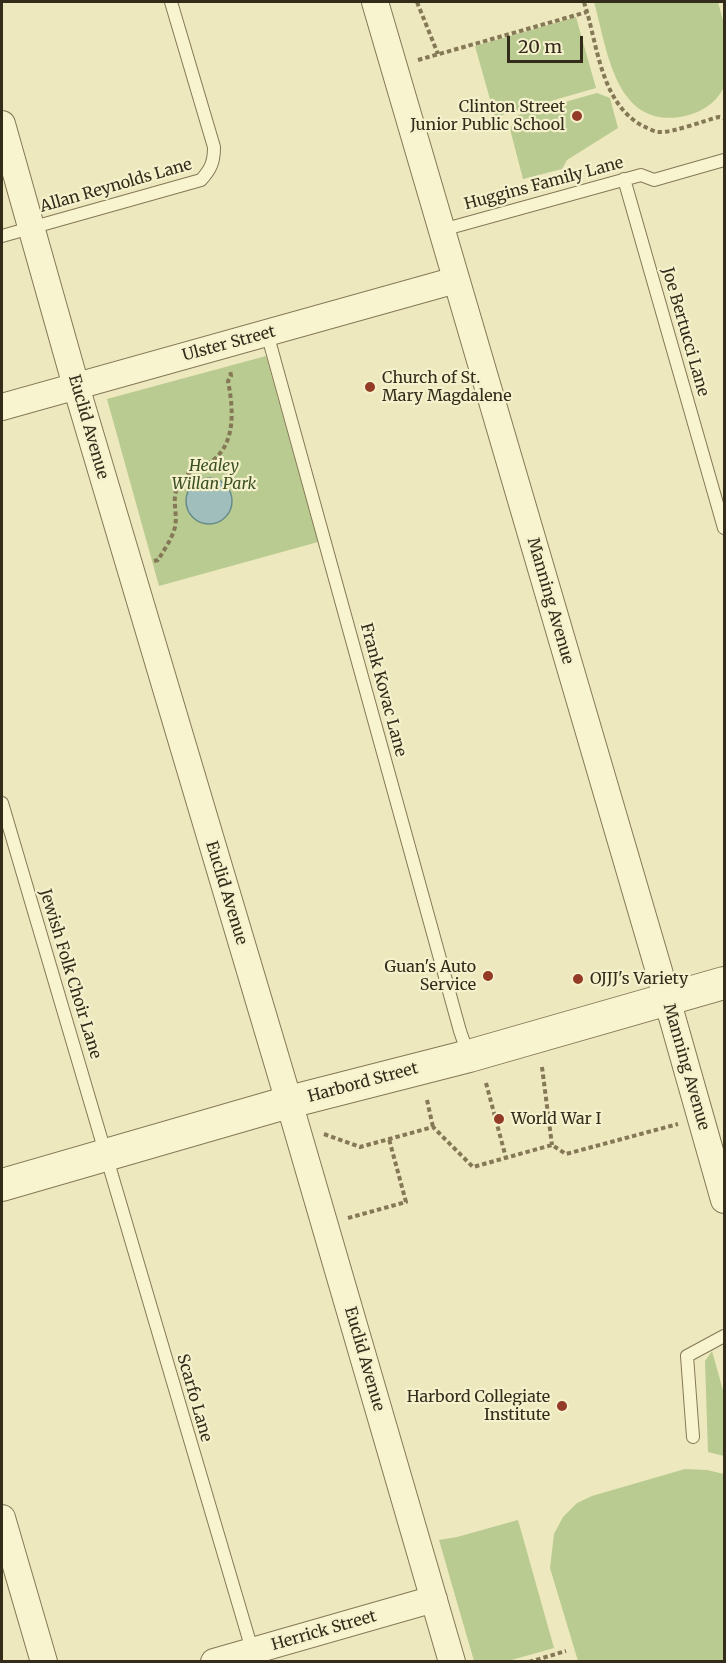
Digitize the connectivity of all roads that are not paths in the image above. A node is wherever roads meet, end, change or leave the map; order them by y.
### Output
1 (171, 2) edge
2 (375, 2) edge
3 (2, 124) edge
4 (724, 160) edge
5 (624, 179) junction
6 (32, 227) junction
7 (442, 230) junction
8 (2, 236) edge
9 (456, 280) junction
10 (267, 333) junction
11 (76, 386) junction
12 (2, 407) edge
13 (724, 528) edge
14 (2, 803) edge
15 (724, 983) edge
16 (667, 1000) junction
17 (469, 1056) junction
18 (289, 1102) junction
19 (106, 1155) junction
20 (2, 1185) edge
21 (724, 1200) edge
22 (724, 1336) edge
23 (693, 1437) dead end
24 (2, 1518) edge
25 (435, 1599) junction
26 (255, 1656) edge
27 (44, 1662) edge
28 (214, 1662) edge
29 (452, 1662) edge

1 - 6 lane, Allan Reynolds Lane
2 - 7 street, Manning Avenue
3 - 6 street, Euclid Avenue
4 - 5 lane, Huggins Family Lane
5 - 7 lane, Huggins Family Lane
5 - 13 lane, Joe Bertucci Lane
6 - 8 lane, Allan Reynolds Lane
6 - 11 street, Euclid Avenue
7 - 9 street, Manning Avenue
9 - 10 street, Ulster Street
9 - 16 street, Manning Avenue
10 - 11 street, Ulster Street
10 - 17 lane, Frank Kovac Lane
11 - 12 street, Ulster Street
11 - 18 street, Euclid Avenue
14 - 19 lane, Jewish Folk Choir Lane
15 - 16 street, Harbord Street
16 - 17 street, Harbord Street
16 - 21 street, Manning Avenue
17 - 18 street, Harbord Street
18 - 19 street, Harbord Street
18 - 25 street, Euclid Avenue
19 - 20 street, Harbord Street
19 - 26 lane, Scarfo Lane
22 - 23 lane
24 - 27 street
25 - 26 street, Herrick Street
25 - 29 street, Euclid Avenue
26 - 28 street, Herrick Street

